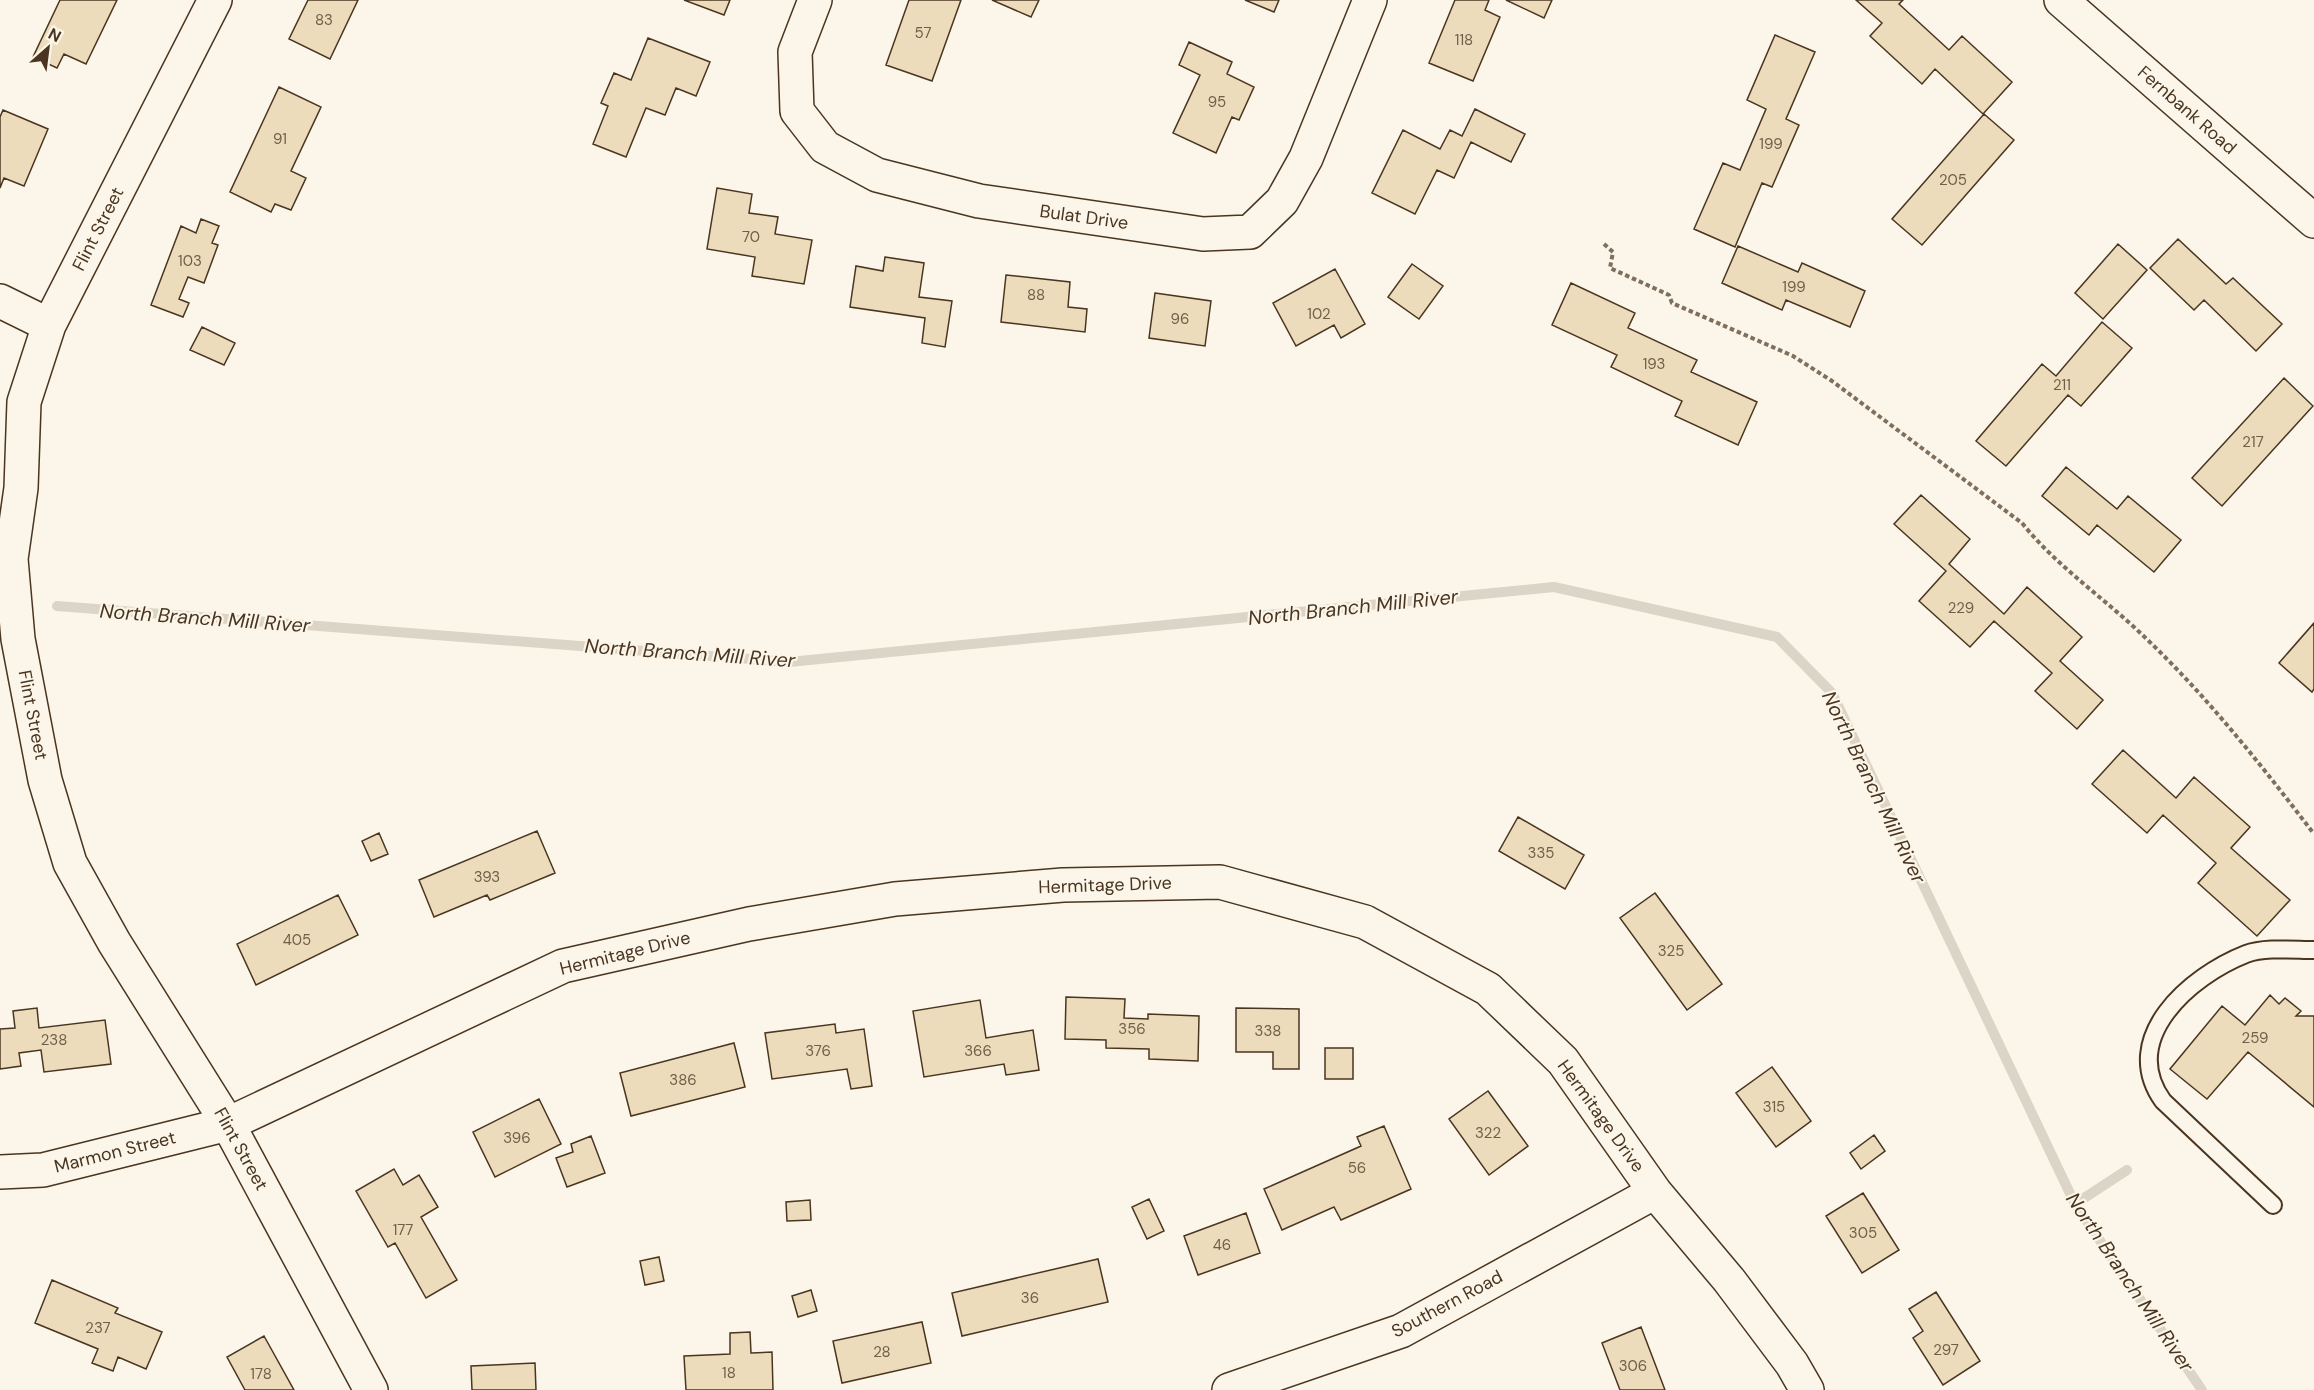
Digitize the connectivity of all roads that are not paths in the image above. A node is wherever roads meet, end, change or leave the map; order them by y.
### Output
1 (215, 0) edge
2 (815, 0) edge
3 (1370, 0) edge
4 (2061, 0) edge
5 (2314, 220) edge
6 (0, 301) edge
7 (49, 325) junction
8 (2314, 950) edge
9 (228, 1124) junction
10 (0, 1172) edge
11 (1655, 1192) junction
12 (2273, 1205) dead end
13 (371, 1390) edge
14 (1229, 1390) edge
15 (1807, 1390) edge

1 - 7 street, Flint Street
2 - 3 street, Bulat Drive
4 - 5 street, Fernbank Road
6 - 7 street
7 - 9 street, Flint Street
8 - 12 lane
9 - 10 street, Marmon Street
9 - 11 street, Hermitage Drive
9 - 13 street, Flint Street
11 - 14 street, Southern Road
11 - 15 street, Hermitage Drive

